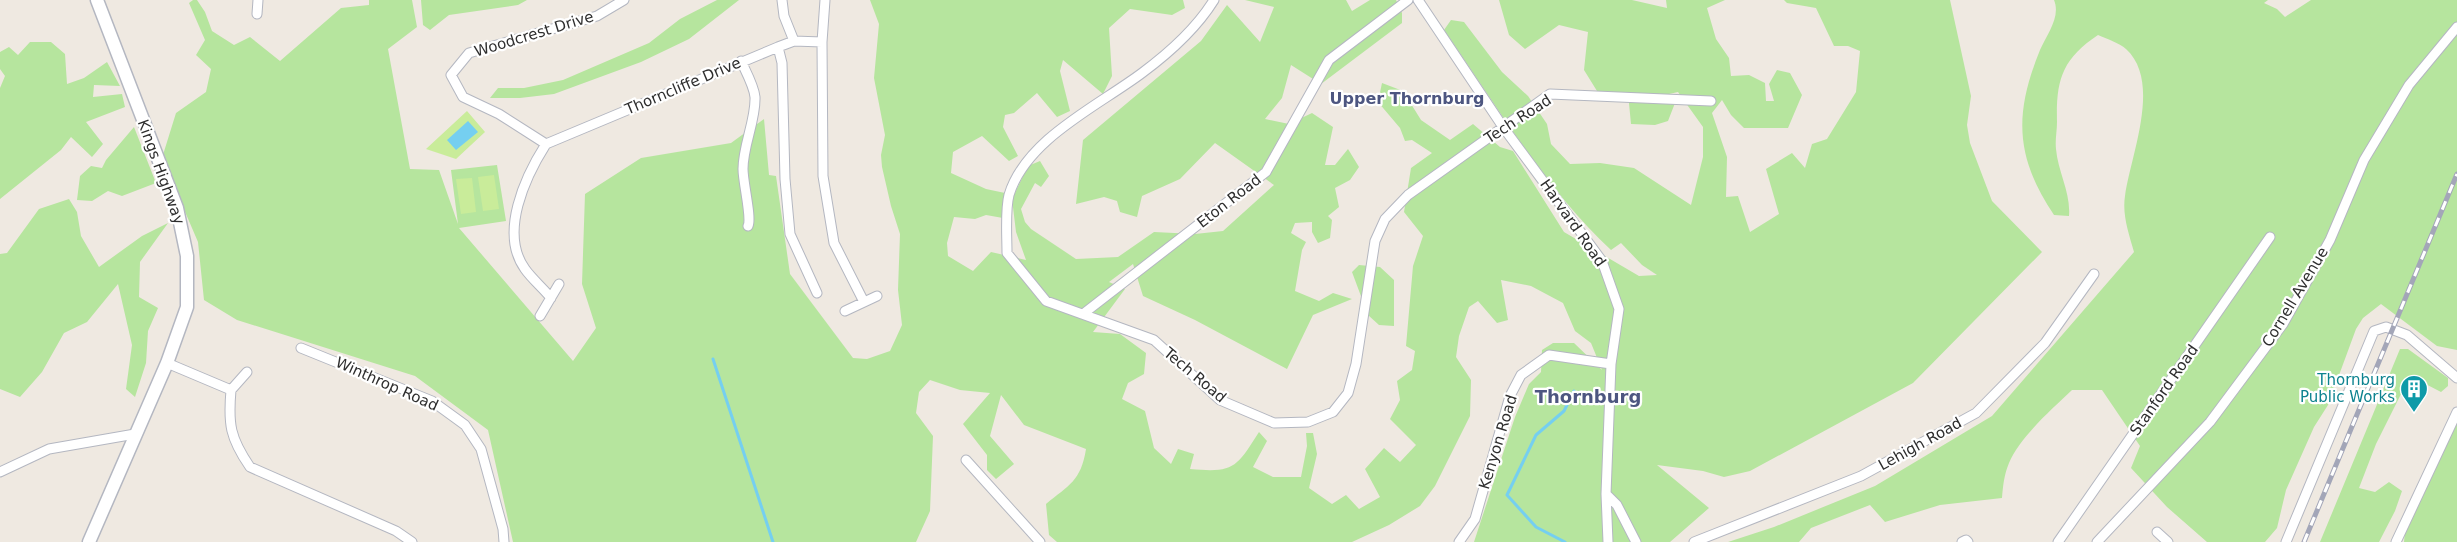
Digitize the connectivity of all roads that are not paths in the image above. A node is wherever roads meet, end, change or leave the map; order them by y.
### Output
1 (96, 0) edge
2 (258, 0) edge
3 (624, 0) edge
4 (782, 0) edge
5 (825, 0) edge
6 (1214, 0) edge
7 (1408, 0) edge
8 (1418, 0) edge
9 (257, 14) dead end
10 (2457, 27) edge
11 (794, 41) junction
12 (822, 42) junction
13 (778, 47) junction
14 (741, 61) junction
15 (1711, 101) dead end
16 (1503, 126) junction
17 (546, 144) junction
18 (748, 226) dead end
19 (2270, 237) dead end
20 (2094, 274) dead end
21 (559, 284) dead end
22 (818, 293) dead end
23 (877, 296) dead end
24 (551, 298) junction
25 (864, 302) junction
26 (844, 312) dead end
27 (1083, 314) junction
28 (540, 316) dead end
29 (300, 348) dead end
30 (167, 364) junction
31 (1611, 364) junction
32 (247, 372) dead end
33 (2457, 378) edge
34 (231, 390) junction
35 (2457, 412) edge
36 (135, 434) junction
37 (966, 460) dead end
38 (0, 472) edge
39 (1606, 494) junction
40 (2157, 532) dead end
41 (89, 542) edge
42 (412, 542) edge
43 (504, 542) edge
44 (1040, 542) edge
45 (1458, 542) edge
46 (1608, 542) edge
47 (1636, 542) edge
48 (1694, 542) edge
49 (2058, 542) edge
50 (2097, 542) edge
51 (2168, 542) edge
52 (2286, 542) edge
53 (2396, 542) edge

1 - 30 street, Kings Highway
2 - 9 street
3 - 17 street, Woodcrest Drive
4 - 11 street
5 - 12 street
6 - 27 street, Tech Road
7 - 27 street, Eton Road
8 - 16 street, Harvard Road
10 - 50 street, Cornell Avenue
11 - 12 street, Thorncliffe Drive
11 - 13 street, Thorncliffe Drive
12 - 25 street
13 - 14 street, Thorncliffe Drive
13 - 22 street
14 - 17 street, Thorncliffe Drive
14 - 18 street
15 - 16 street, Tech Road
16 - 27 street, Tech Road
16 - 31 street, Harvard Road
17 - 24 street
19 - 49 street, Stanford Road
20 - 48 street, Lehigh Road
21 - 24 street
23 - 25 street
24 - 28 street
25 - 26 street
29 - 43 street, Winthrop Road
30 - 34 street
30 - 36 street, Kings Highway
31 - 39 street, Harvard Road
31 - 45 street, Kenyon Road
32 - 34 street
33 - 52 street
34 - 42 street
35 - 53 street
36 - 38 street
36 - 41 street, Kings Highway
37 - 44 street
39 - 46 street, Harvard Road
39 - 47 street
40 - 51 street

